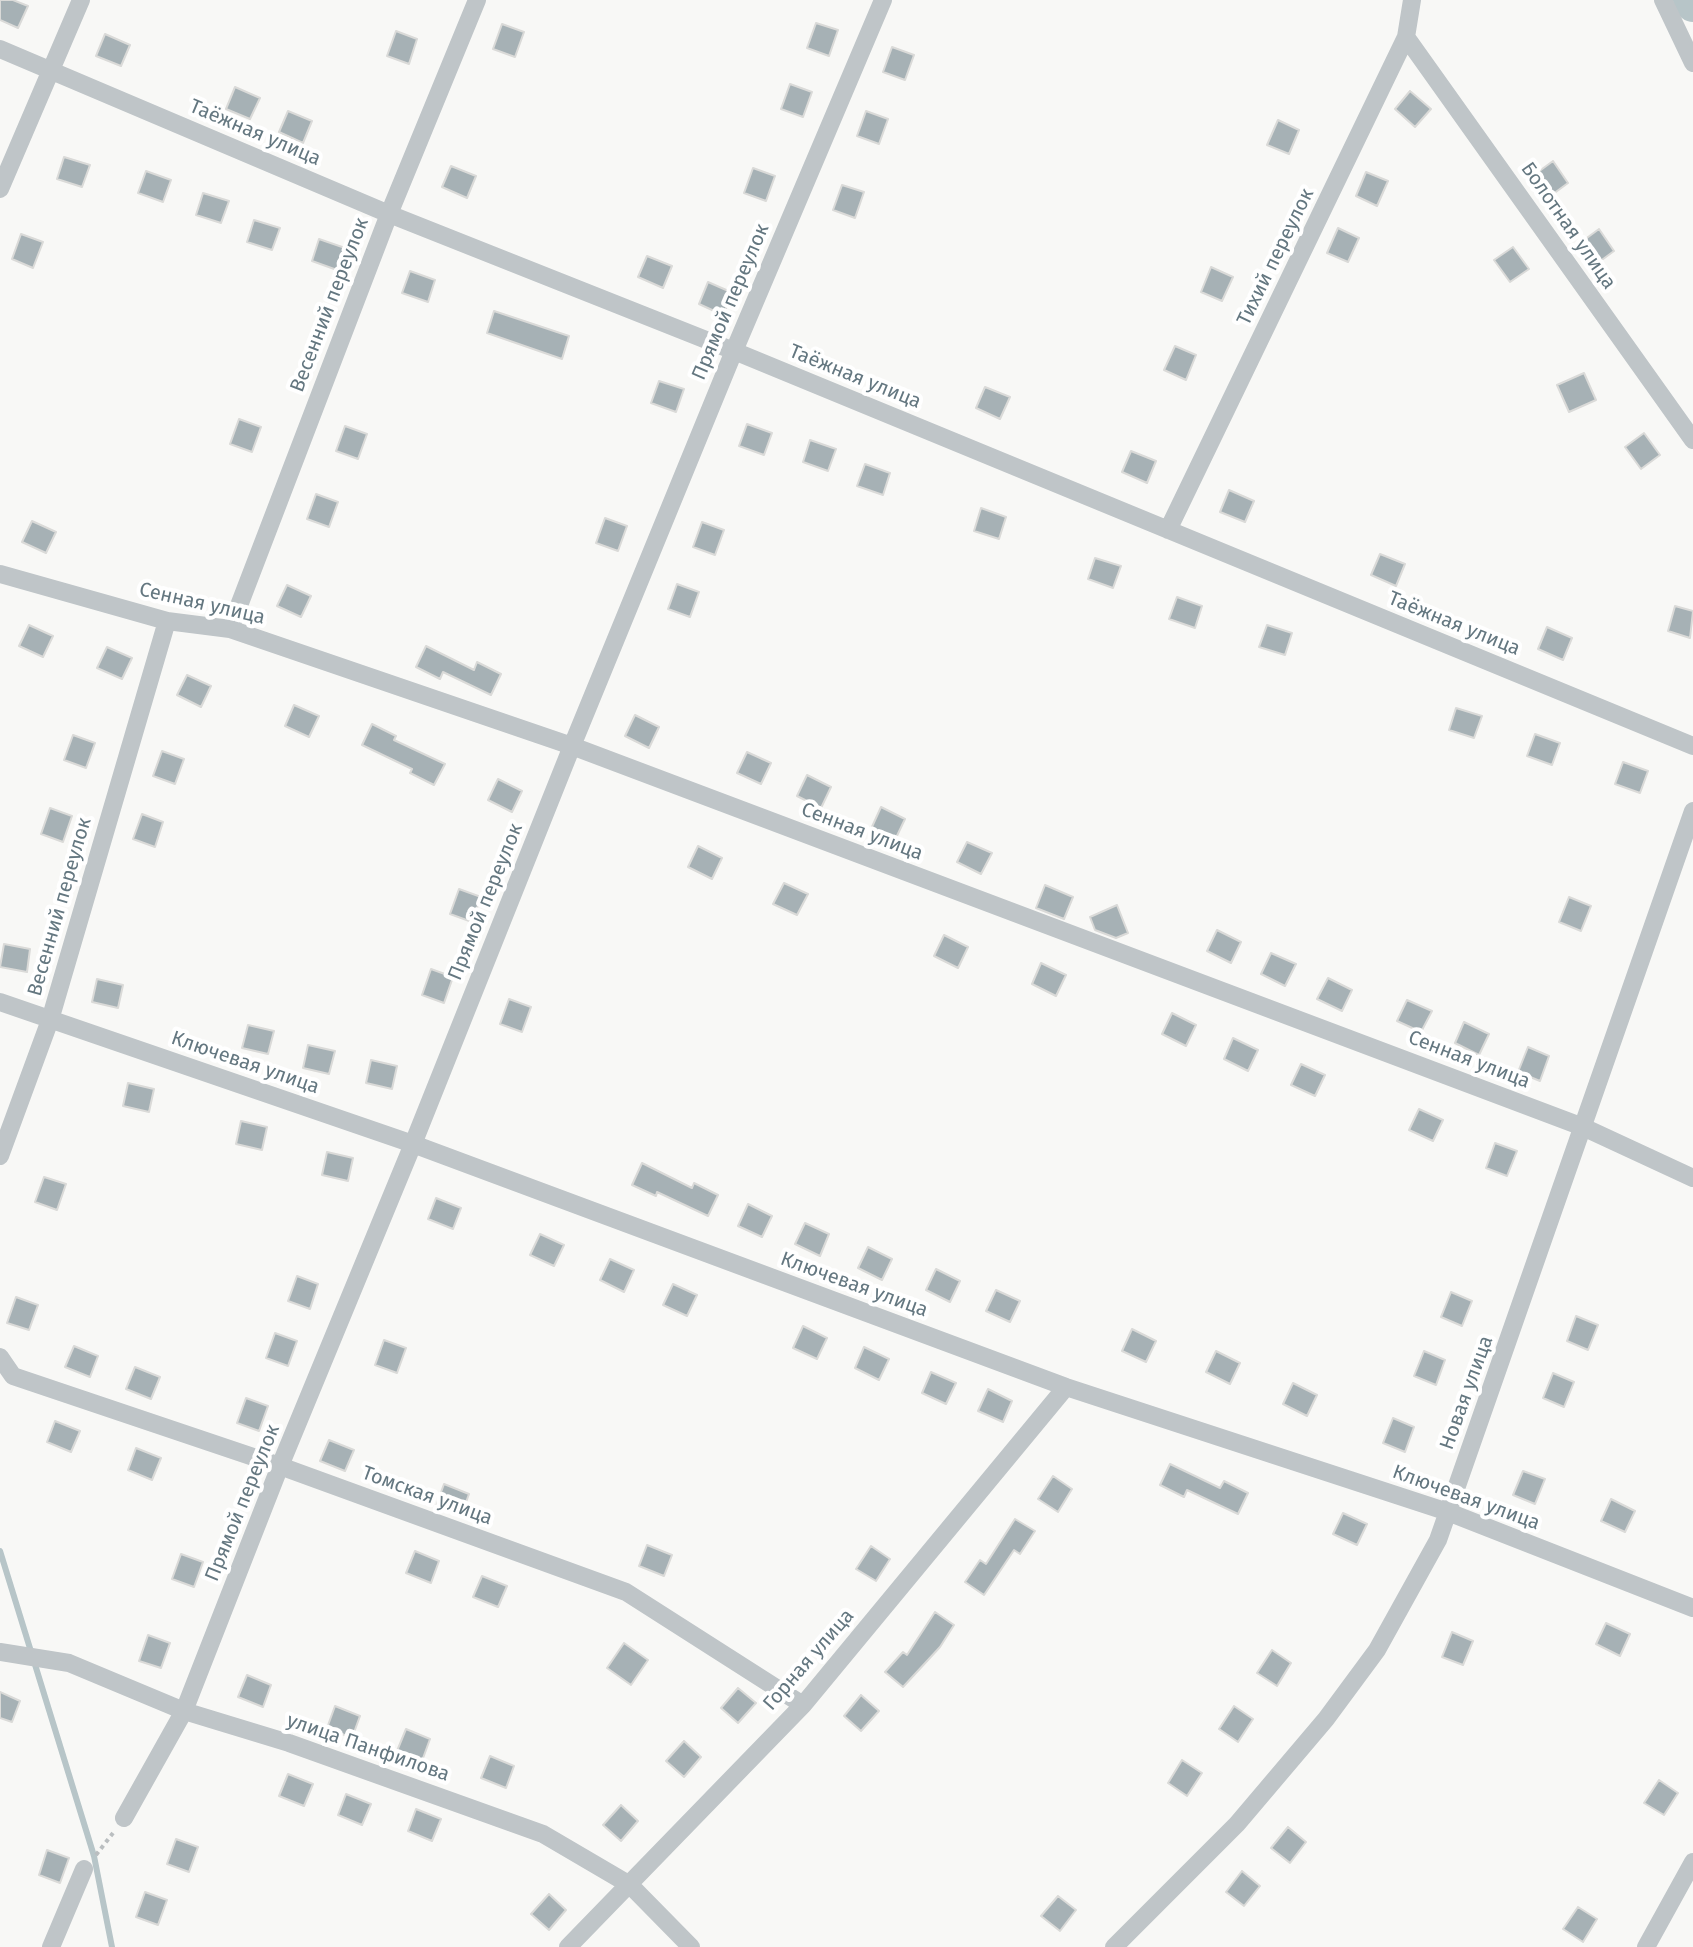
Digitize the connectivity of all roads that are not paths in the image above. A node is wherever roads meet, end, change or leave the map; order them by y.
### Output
1 (81, 0) edge
2 (477, 0) edge
3 (883, 0) edge
4 (1412, 0) edge
5 (1663, 0) edge
6 (1406, 37) junction
7 (0, 49) edge
8 (1693, 63) edge
9 (50, 70) junction
10 (0, 189) edge
11 (389, 214) junction
12 (734, 351) junction
13 (1693, 440) edge
14 (1168, 530) junction
15 (0, 574) edge
16 (167, 621) junction
17 (230, 629) junction
18 (572, 746) junction
19 (1693, 746) edge
20 (1693, 811) edge
21 (0, 1002) edge
22 (50, 1020) junction
23 (1583, 1127) junction
24 (413, 1144) junction
25 (0, 1156) edge
26 (1693, 1178) edge
27 (0, 1357) edge
28 (1066, 1387) junction
29 (280, 1466) junction
30 (1448, 1512) junction
31 (1693, 1608) edge
32 (0, 1652) edge
33 (803, 1705) junction
34 (184, 1711) junction
35 (124, 1818) road end
36 (1693, 1862) edge
37 (84, 1869) road end
38 (630, 1885) junction
39 (51, 1947) edge
40 (568, 1947) edge
41 (691, 1947) edge
42 (1114, 1947) edge
43 (1646, 1947) edge

1 - 9 street
2 - 11 street, Весенний переулок
3 - 12 street, Прямой переулок
4 - 6 street, Тихий переулок
5 - 8 street
6 - 13 street, Болотная улица
6 - 14 street, Тихий переулок
7 - 9 street, Таёжная улица
9 - 10 street
9 - 11 street, Таёжная улица
11 - 12 street, Таёжная улица
11 - 17 street, Весенний переулок
12 - 14 street, Таёжная улица
12 - 18 street, Прямой переулок
14 - 19 street, Таёжная улица
15 - 16 street, Сенная улица
16 - 17 street, Сенная улица
16 - 22 street, Весенний переулок
17 - 18 street, Сенная улица
18 - 23 street, Сенная улица
18 - 24 street, Прямой переулок
20 - 23 street, Новая улица
21 - 22 street, Ключевая улица
22 - 24 street, Ключевая улица
22 - 25 street, Весенний переулок
23 - 26 street, Сенная улица
23 - 30 street, Новая улица
24 - 28 street, Ключевая улица
24 - 29 street, Прямой переулок
27 - 29 street, Томская улица
28 - 30 street, Ключевая улица
28 - 33 street, Горная улица
29 - 33 street, Томская улица
29 - 34 street, Прямой переулок
30 - 31 street, Ключевая улица
30 - 42 street, Новая улица
32 - 34 street, улица Панфилова
33 - 38 street, Горная улица
34 - 35 street, Прямой переулок
34 - 38 street, улица Панфилова
36 - 43 street
37 - 39 street
38 - 40 street, Горная улица
38 - 41 street, улица Панфилова

